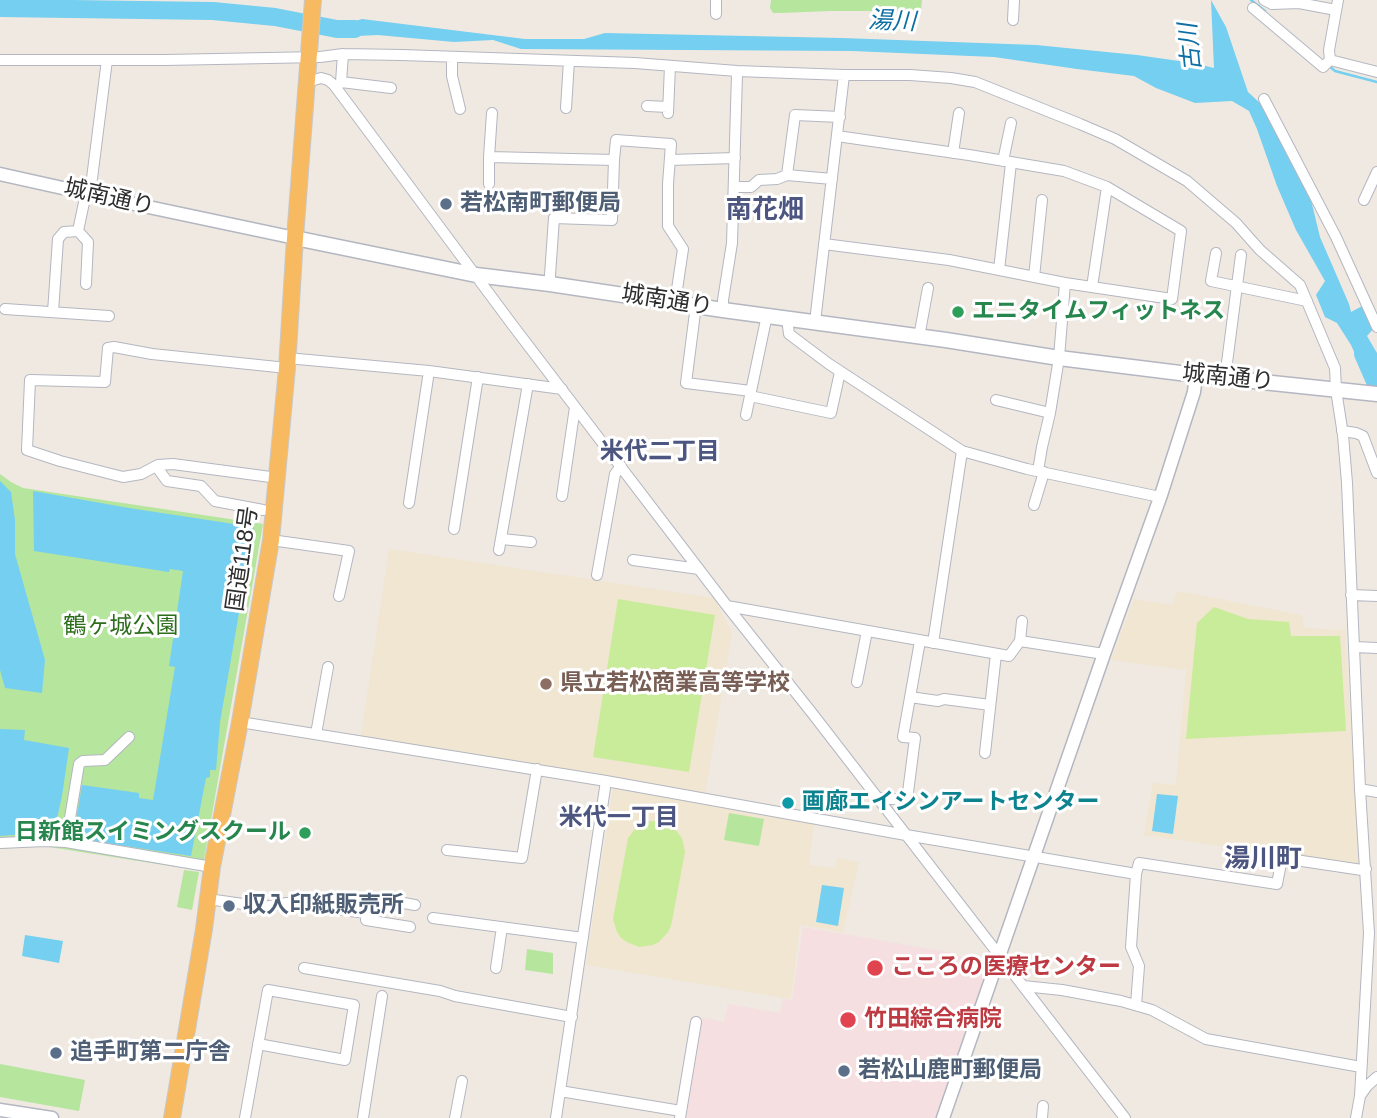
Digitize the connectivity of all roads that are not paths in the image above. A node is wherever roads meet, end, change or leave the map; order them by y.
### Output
1 (313, 0) edge
2 (716, 0) edge
3 (1014, 0) edge
4 (1264, 0) edge
5 (1337, 5) edge
6 (1253, 8) dead end
7 (716, 14) dead end
8 (1013, 20) dead end
9 (309, 54) junction
10 (343, 54) junction
11 (452, 57) junction
12 (0, 60) edge
13 (107, 60) junction
14 (1330, 60) junction
15 (569, 61) junction
16 (670, 66) junction
17 (1377, 72) edge
18 (737, 74) dead end
19 (844, 75) junction
20 (307, 82) junction
21 (338, 84) junction
22 (391, 88) dead end
23 (1264, 100) dead end
24 (647, 106) dead end
25 (566, 108) dead end
26 (460, 109) dead end
27 (492, 113) dead end
28 (959, 113) dead end
29 (840, 117) junction
30 (1011, 123) dead end
31 (837, 136) junction
32 (953, 153) junction
33 (489, 157) junction
34 (735, 158) junction
35 (614, 160) junction
36 (670, 160) junction
37 (1007, 162) junction
38 (1377, 172) edge
39 (0, 174) edge
40 (787, 174) junction
41 (832, 179) junction
42 (489, 184) dead end
43 (734, 187) junction
44 (1107, 187) junction
45 (88, 194) junction
46 (1041, 200) dead end
47 (1364, 200) dead end
48 (78, 231) junction
49 (295, 238) junction
50 (824, 244) junction
51 (1216, 253) dead end
52 (1241, 255) dead end
53 (999, 270) junction
54 (476, 275) junction
55 (1034, 277) junction
56 (1065, 283) junction
57 (86, 284) dead end
58 (550, 284) junction
59 (1238, 286) junction
60 (1092, 287) junction
61 (928, 288) dead end
62 (1307, 301) junction
63 (675, 303) junction
64 (695, 305) junction
65 (5, 309) dead end
66 (723, 310) junction
67 (53, 312) junction
68 (108, 316) dead end
69 (767, 316) junction
70 (787, 318) junction
71 (815, 322) junction
72 (1376, 325) edge
73 (919, 337) junction
74 (1059, 358) junction
75 (287, 363) junction
76 (429, 371) junction
77 (840, 372) junction
78 (1196, 375) junction
79 (478, 377) junction
80 (1225, 378) junction
81 (528, 384) junction
82 (562, 389) junction
83 (1338, 390) junction
84 (750, 394) junction
85 (1377, 394) edge
86 (996, 400) dead end
87 (575, 407) junction
88 (1051, 413) junction
89 (746, 415) dead end
90 (1342, 431) junction
91 (962, 451) junction
92 (156, 466) junction
93 (621, 466) junction
94 (1041, 472) junction
95 (1377, 473) edge
96 (278, 478) junction
97 (562, 496) dead end
98 (1160, 497) junction
99 (409, 503) dead end
100 (1034, 505) dead end
101 (263, 510) dead end
102 (454, 529) dead end
103 (502, 539) junction
104 (271, 540) junction
105 (531, 542) dead end
106 (499, 550) dead end
107 (633, 559) dead end
108 (699, 569) junction
109 (597, 575) dead end
110 (1351, 595) junction
111 (339, 596) dead end
112 (1377, 596) edge
113 (727, 606) junction
114 (1022, 621) dead end
115 (867, 631) junction
116 (920, 640) junction
117 (1020, 641) junction
118 (933, 643) junction
119 (1354, 647) junction
120 (1377, 648) edge
121 (996, 654) junction
122 (1104, 654) junction
123 (328, 667) dead end
124 (857, 682) dead end
125 (910, 697) junction
126 (990, 705) junction
127 (240, 722) junction
128 (316, 734) junction
129 (129, 737) dead end
130 (985, 753) dead end
131 (537, 769) junction
132 (606, 781) junction
133 (1360, 789) junction
134 (1377, 792) edge
135 (877, 798) junction
136 (906, 835) junction
137 (66, 842) junction
138 (0, 843) edge
139 (447, 850) dead end
140 (1035, 856) junction
141 (212, 867) junction
142 (1366, 869) junction
143 (1136, 874) junction
144 (208, 899) junction
145 (415, 905) dead end
146 (366, 913) junction
147 (433, 918) dead end
148 (410, 927) dead end
149 (502, 927) junction
150 (583, 938) junction
151 (1000, 956) junction
152 (304, 968) dead end
153 (496, 968) dead end
154 (1023, 986) junction
155 (382, 996) dead end
156 (1136, 1005) junction
157 (572, 1017) junction
158 (696, 1022) dead end
159 (258, 1044) junction
160 (1362, 1064) junction
161 (1377, 1075) edge
162 (462, 1081) dead end
163 (560, 1091) junction
164 (1360, 1097) junction
165 (1043, 1106) dead end
166 (0, 1110) edge
167 (680, 1115) edge
168 (52, 1118) edge
169 (172, 1118) edge
170 (245, 1118) edge
171 (362, 1118) edge
172 (455, 1118) edge
173 (556, 1118) edge
174 (943, 1118) edge
175 (1042, 1118) edge
176 (1125, 1118) edge
177 (1356, 1118) edge

1 - 9 highway, 国道118号
2 - 7 street
3 - 8 street
4 - 5 street
5 - 14 street
6 - 14 street
9 - 10 street
9 - 13 street
9 - 20 highway, 国道118号
10 - 11 street
10 - 21 street
11 - 15 street
11 - 26 street
12 - 13 street
13 - 45 street
14 - 17 street
15 - 16 street
15 - 25 street
16 - 19 street
16 - 24 street
18 - 34 street
19 - 29 street
19 - 62 street
20 - 21 street
20 - 49 highway, 国道118号
21 - 22 street
21 - 54 street
23 - 72 street
27 - 33 street
28 - 32 street
29 - 31 street
29 - 40 street
30 - 37 street
31 - 32 street
31 - 41 street
32 - 37 street
33 - 35 street
33 - 42 street
34 - 36 street
34 - 43 street
35 - 36 street
35 - 58 street
36 - 63 street
37 - 44 street
37 - 53 street
38 - 47 street
39 - 45 street, 城南通り
40 - 41 street
40 - 43 street
41 - 50 street
43 - 66 street
44 - 60 street
44 - 60 street
45 - 48 street
45 - 49 street, 城南通り
46 - 55 street
48 - 57 street
48 - 67 street
49 - 54 main road, 城南通り
49 - 75 highway, 国道118号
50 - 53 street
50 - 71 street
51 - 59 street
52 - 59 street
53 - 55 street
54 - 58 main road, 城南通り
54 - 82 street
55 - 56 street
56 - 60 street
56 - 74 street
58 - 63 main road, 城南通り
59 - 62 street
59 - 80 street
61 - 73 street
62 - 83 street
63 - 64 main road, 城南通り
64 - 66 main road, 城南通り
64 - 84 street
65 - 67 street
66 - 69 main road, 城南通り
67 - 68 street
69 - 70 main road, 城南通り
69 - 84 street
70 - 71 main road, 城南通り
70 - 77 street
71 - 73 main road, 城南通り
73 - 74 main road, 城南通り
74 - 78 main road, 城南通り
74 - 88 street
75 - 76 street
75 - 92 street
75 - 96 highway, 国道118号
76 - 79 street
76 - 99 street
77 - 84 street
77 - 91 street
78 - 80 main road, 城南通り
78 - 98 street
79 - 81 street
79 - 102 street
80 - 83 main road, 城南通り
81 - 82 street
81 - 103 street
82 - 87 street
83 - 85 main road, 城南通り
83 - 90 street
84 - 89 street
86 - 88 street
87 - 93 street
87 - 97 street
88 - 94 street
90 - 95 street
90 - 110 street
91 - 94 street
91 - 118 street
92 - 96 street
92 - 101 street
93 - 108 street
93 - 109 street
94 - 98 street
94 - 100 street
96 - 104 highway, 国道118号
98 - 122 street
103 - 105 street
103 - 106 street
104 - 111 street
104 - 127 highway, 国道118号
107 - 108 street
108 - 113 street
110 - 112 street
110 - 119 street
113 - 115 street
113 - 135 street
114 - 117 street
115 - 116 street
115 - 124 street
116 - 118 street
116 - 125 street
117 - 121 street
117 - 122 street
118 - 121 street
119 - 120 street
119 - 133 street
121 - 126 street
122 - 140 street
123 - 128 street
125 - 126 street
125 - 135 street
126 - 130 street
127 - 128 street
127 - 141 highway, 国道118号
128 - 131 street
129 - 137 street
131 - 132 street
131 - 139 street
132 - 136 street
132 - 150 street
133 - 134 street
133 - 142 street
135 - 136 street
136 - 140 street
136 - 151 street
137 - 138 street
137 - 141 street
140 - 143 street
140 - 151 street
141 - 144 highway, 国道118号
142 - 143 street
142 - 160 street
143 - 156 street
144 - 146 street
144 - 169 highway, 国道118号
145 - 146 street
146 - 148 street
147 - 149 street
149 - 150 street
149 - 153 street
150 - 157 street
151 - 154 street
151 - 174 street
152 - 157 street
154 - 156 street
154 - 176 street
155 - 171 street
156 - 160 street
157 - 163 street
158 - 167 street
159 - 159 street
159 - 170 street
160 - 161 street
160 - 164 street
161 - 164 street
162 - 172 street
163 - 167 street
163 - 173 street
164 - 177 street
165 - 175 street
166 - 168 street

